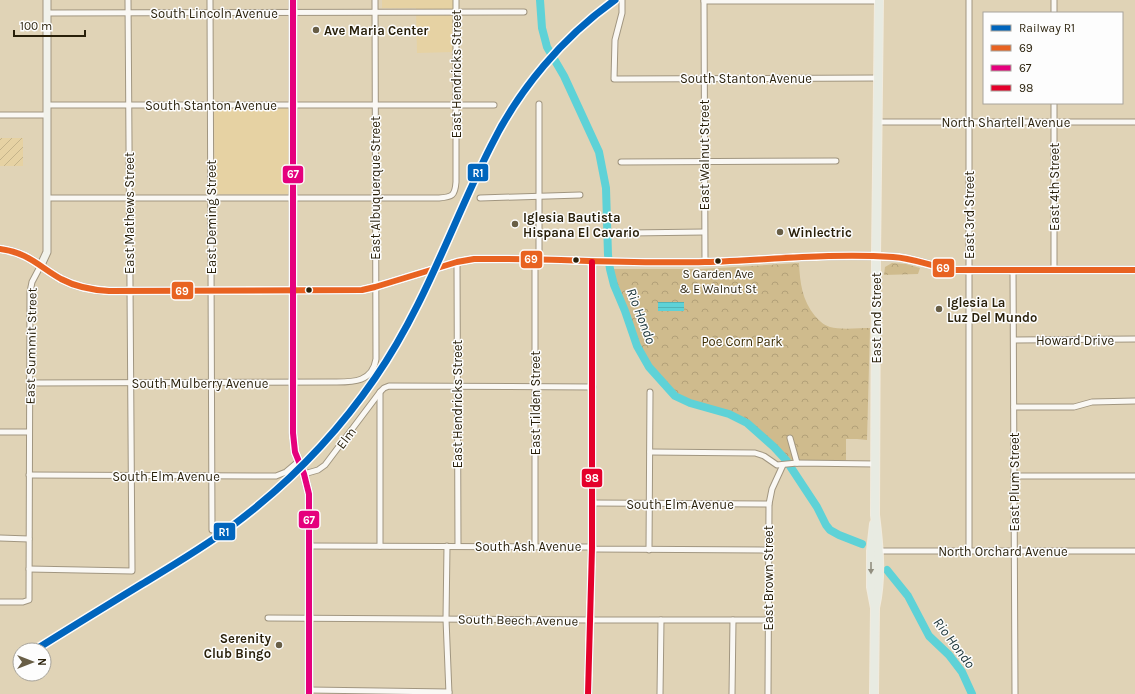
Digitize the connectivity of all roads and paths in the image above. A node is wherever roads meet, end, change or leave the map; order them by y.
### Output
1 (47, 0) edge
2 (128, 0) edge
3 (210, 0) edge
4 (292, 0) edge
5 (375, 0) edge
6 (456, 0) edge
7 (622, 0) edge
8 (704, 0) edge
9 (879, 0) edge
10 (969, 0) edge
11 (1054, 0) edge
12 (293, 12) junction
13 (375, 12) junction
14 (456, 12) junction
15 (524, 12) dead end
16 (1054, 12) edge
17 (47, 13) junction
18 (128, 13) junction
19 (210, 13) junction
20 (878, 78) junction
21 (704, 79) junction
22 (538, 104) dead end
23 (1054, 104) edge
24 (47, 105) junction
25 (129, 105) junction
26 (211, 105) junction
27 (293, 105) junction
28 (375, 105) junction
29 (456, 105) junction
30 (494, 105) dead end
31 (0, 115) edge
32 (47, 115) junction
33 (878, 122) junction
34 (970, 122) junction
35 (1054, 122) junction
36 (1135, 122) edge
37 (836, 161) dead end
38 (622, 162) dead end
39 (704, 162) junction
40 (580, 195) dead end
41 (292, 197) junction
42 (375, 197) junction
43 (539, 197) junction
44 (47, 198) junction
45 (128, 198) junction
46 (211, 198) junction
47 (480, 198) dead end
48 (704, 232) junction
49 (630, 233) dead end
50 (0, 250) edge
51 (876, 256) junction
52 (537, 260) junction
53 (456, 262) junction
54 (592, 262) junction
55 (705, 262) junction
56 (41, 265) junction
57 (969, 270) junction
58 (1013, 270) junction
59 (1054, 270) junction
60 (1135, 270) edge
61 (375, 287) junction
62 (211, 290) junction
63 (293, 290) junction
64 (129, 291) junction
65 (1135, 339) edge
66 (1014, 340) junction
67 (368, 374) joint
68 (30, 383) junction
69 (212, 383) junction
70 (293, 383) junction
71 (130, 384) junction
72 (457, 387) junction
73 (535, 387) junction
74 (593, 387) junction
75 (380, 392) junction
76 (650, 392) dead end
77 (1135, 401) edge
78 (1014, 407) junction
79 (0, 432) edge
80 (29, 432) junction
81 (790, 438) dead end
82 (650, 452) junction
83 (299, 461) junction
84 (795, 463) junction
85 (784, 464) junction
86 (876, 464) junction
87 (304, 474) junction
88 (29, 475) junction
89 (130, 476) junction
90 (212, 476) junction
91 (1014, 476) junction
92 (1135, 476) edge
93 (592, 503) junction
94 (649, 504) junction
95 (769, 504) junction
96 (876, 515) junction
97 (212, 530) dead end
98 (0, 538) edge
99 (29, 539) junction
100 (310, 546) junction
101 (380, 546) junction
102 (447, 546) junction
103 (458, 546) junction
104 (535, 546) junction
105 (592, 548) junction
106 (650, 550) junction
107 (770, 550) junction
108 (871, 551) junction
109 (880, 551) junction
110 (969, 551) junction
111 (1015, 551) junction
112 (1135, 551) edge
113 (29, 569) junction
114 (0, 602) edge
115 (875, 608) junction
116 (268, 618) dead end
117 (309, 618) junction
118 (446, 619) junction
119 (590, 620) junction
120 (661, 620) junction
121 (733, 620) junction
122 (769, 620) junction
123 (309, 692) edge
124 (449, 693) edge
125 (588, 694) edge
126 (660, 694) edge
127 (732, 694) edge
128 (768, 694) edge
129 (874, 694) edge
130 (1016, 694) edge

1 - 17 street, East Summit Street
2 - 18 street, East Mathews Street
3 - 19 street, East Deming Street
4 - 12 street
5 - 13 street, East Albuquerque Street
6 - 14 street, East Hendricks Street
7 - 21 street, South Stanton Avenue
8 - 9 street
8 - 21 street, East Walnut Street
9 - 20 main road, East 2nd Street
10 - 34 street, East 3rd Street
11 - 16 street
12 - 13 street, South Lincoln Avenue
12 - 19 street, South Lincoln Avenue
12 - 27 street
13 - 14 street, South Lincoln Avenue
13 - 28 street, East Albuquerque Street
14 - 15 street, South Lincoln Avenue
14 - 29 street, East Hendricks Street
17 - 18 street, South Lincoln Avenue
17 - 24 street, East Summit Street
18 - 19 street, South Lincoln Avenue
18 - 25 street, East Mathews Street
19 - 26 street, East Deming Street
20 - 21 street, South Stanton Avenue
20 - 33 main road, East 2nd Street
21 - 39 street, East Walnut Street
22 - 43 street, East Tilden Street
23 - 35 street, East 4th Street
24 - 25 street, South Stanton Avenue
24 - 32 street, East Summit Street
25 - 26 street, South Stanton Avenue
25 - 45 street, East Mathews Street
26 - 27 street, South Stanton Avenue
26 - 46 street, East Deming Street
27 - 28 street, South Stanton Avenue
27 - 41 street
28 - 29 street, South Stanton Avenue
28 - 42 street, East Albuquerque Street
29 - 30 street, South Stanton Avenue
29 - 42 street, East Hendricks Street
31 - 32 street
32 - 44 street, East Summit Street
33 - 34 street, North Shartell Avenue
33 - 51 main road, East 2nd Street
34 - 35 street, North Shartell Avenue
34 - 57 street, East 3rd Street
35 - 36 street, North Shartell Avenue
35 - 59 street, East 4th Street
37 - 39 street
38 - 39 street
39 - 48 street, East Walnut Street
40 - 43 street
41 - 42 street
41 - 46 street
41 - 63 street
42 - 61 street, East Albuquerque Street
43 - 47 street
43 - 52 street, East Tilden Street
44 - 45 street
44 - 56 street, East Summit Street
45 - 46 street
45 - 64 street, East Mathews Street
46 - 62 street, East Deming Street
48 - 49 street
48 - 55 street, East Walnut Street
50 - 56 street
51 - 55 street
51 - 57 street
51 - 86 main road, East 2nd Street
52 - 53 street
52 - 54 street
52 - 73 street, East Tilden Street
53 - 61 street
53 - 72 street, East Hendricks Street
54 - 55 street
54 - 74 street
56 - 64 street
56 - 68 street, East Summit Street
57 - 58 street
57 - 110 street, East 3rd Street
58 - 59 street
58 - 66 street, East Plum Street
59 - 60 street
61 - 63 street
61 - 67 street, East Albuquerque Street
62 - 63 street
62 - 64 street
62 - 69 street, East Deming Street
63 - 70 street
64 - 71 street, East Mathews Street
65 - 66 street, Howard Drive
66 - 78 street, East Plum Street
67 - 70 street, South Mulberry Avenue
68 - 71 street, South Mulberry Avenue
68 - 80 street, East Summit Street
69 - 70 street, South Mulberry Avenue
69 - 71 street, South Mulberry Avenue
69 - 90 street, East Deming Street
70 - 83 street
71 - 89 street, East Mathews Street
72 - 73 street
72 - 75 street
72 - 103 street, East Hendricks Street
73 - 74 street
73 - 104 street, East Tilden Street
74 - 93 street
75 - 87 street, Elm
75 - 101 street
76 - 82 street
77 - 78 street
78 - 91 street, East Plum Street
79 - 80 street
80 - 88 street, East Summit Street
81 - 84 street
82 - 85 street
82 - 94 street
83 - 87 street
83 - 90 street, South Elm Avenue
84 - 85 street
84 - 86 street
85 - 95 street, East Brown Street
86 - 96 main road, East 2nd Street
87 - 100 street
88 - 89 street, South Elm Avenue
88 - 99 street, East Summit Street
89 - 90 street, South Elm Avenue
89 - 113 street, East Mathews Street
90 - 97 street, East Deming Street
91 - 92 street
91 - 111 street, East Plum Street
93 - 94 street, South Elm Avenue
93 - 105 street
94 - 95 street, South Elm Avenue
94 - 106 street
95 - 107 street, East Brown Street
96 - 108 main road, East 2nd Street
96 - 109 main road, East 2nd Street
98 - 99 street
99 - 113 street, East Summit Street
100 - 101 street, South Ash Avenue
100 - 117 street
101 - 102 street, South Ash Avenue
102 - 103 street, South Ash Avenue
102 - 118 street
103 - 104 street, South Ash Avenue
104 - 105 street, South Ash Avenue
105 - 106 street, South Ash Avenue
105 - 119 street
106 - 107 street, South Ash Avenue
107 - 122 street, East Brown Street
108 - 109 street, North Orchard Avenue
108 -> 115 main road, East 2nd Street
109 - 110 street, North Orchard Avenue
109 - 115 main road, East 2nd Street
110 - 111 street, North Orchard Avenue
111 - 112 street, North Orchard Avenue
111 - 130 street, East Plum Street
113 - 114 street, East Summit Street
115 - 129 main road, East 2nd Street
116 - 117 street, South Beech Avenue
117 - 118 street, South Beech Avenue
117 - 123 street
118 - 119 street, South Beech Avenue
118 - 124 street
119 - 120 street, South Beech Avenue
119 - 125 street
120 - 121 street, South Beech Avenue
120 - 126 street
121 - 122 street, South Beech Avenue
121 - 127 street
122 - 128 street, East Brown Street
123 - 124 street

